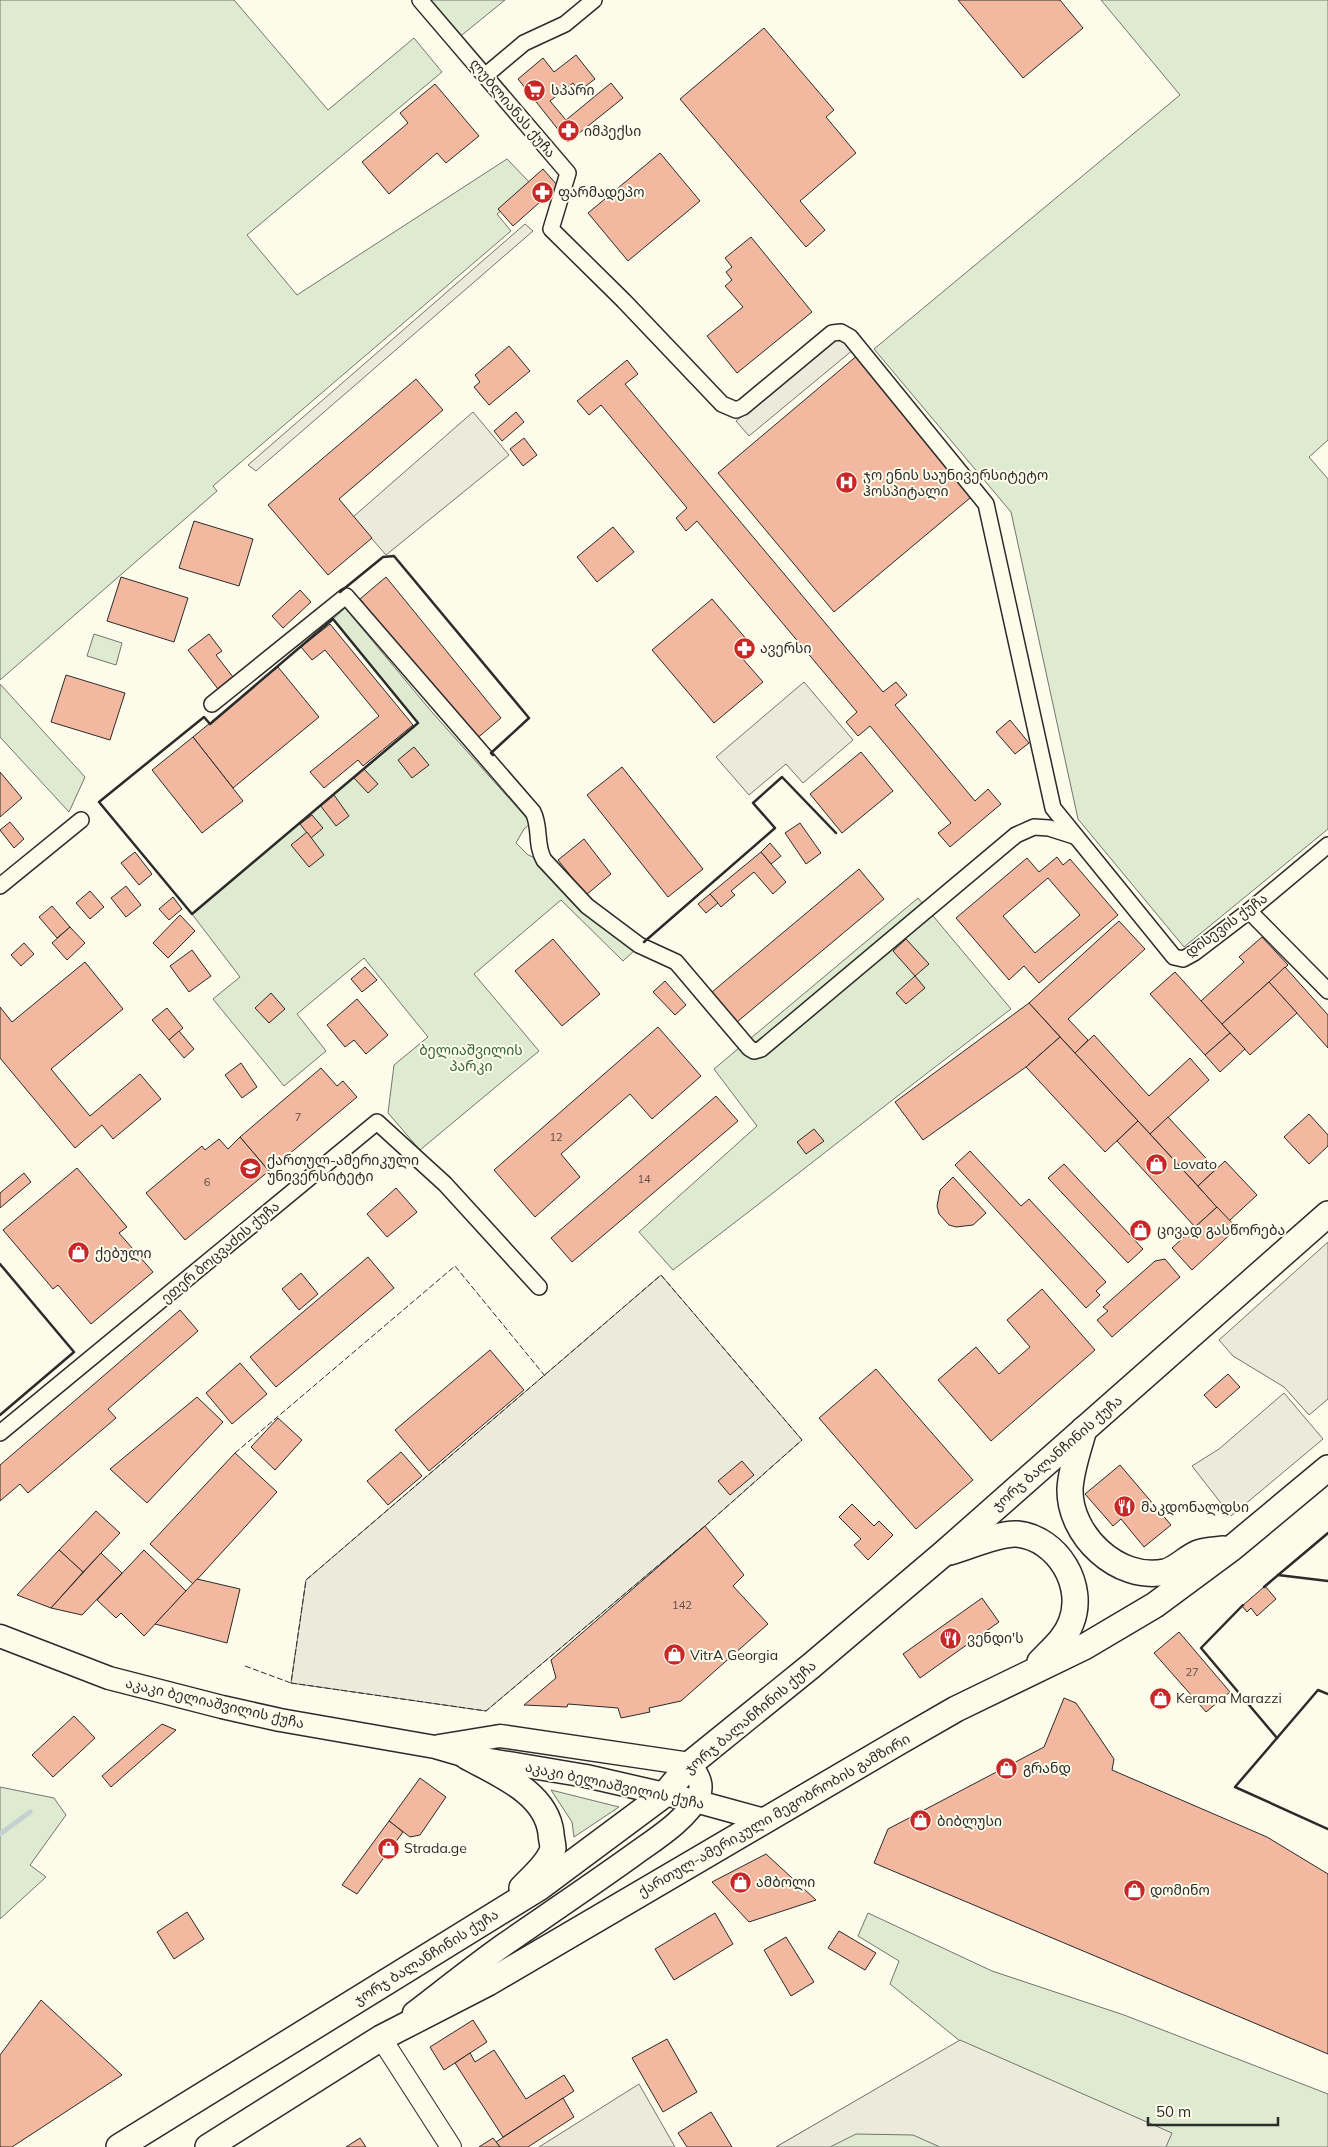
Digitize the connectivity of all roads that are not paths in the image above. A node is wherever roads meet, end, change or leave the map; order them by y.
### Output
1 (420, 0) edge
2 (594, 0) edge
3 (486, 75) junction
4 (212, 704) dead end
5 (82, 820) dead end
6 (1074, 836) junction
7 (1328, 845) edge
8 (0, 886) edge
9 (1249, 911) junction
10 (1328, 991) edge
11 (1328, 1214) edge
12 (539, 1287) dead end
13 (1084, 1429) junction
14 (0, 1433) edge
15 (1328, 1468) edge
16 (1232, 1548) junction
17 (943, 1554) junction
18 (0, 1636) edge
19 (1030, 1673) junction
20 (436, 1747) junction
21 (466, 1756) junction
22 (690, 1764) junction
23 (665, 1794) junction
24 (695, 1801) junction
25 (764, 1820) junction
26 (501, 1911) junction
27 (381, 2038) junction
28 (119, 2147) edge
29 (208, 2147) edge
30 (452, 2147) edge

1 - 3 street, ლუბლიანას ქუჩა
2 - 3 street
3 - 6 street, ლუბლიანას ქუჩა
4 - 6 street
5 - 8 street
6 - 9 street, დისევის ქუჩა
7 - 9 street, დისევის ქუჩა
9 - 10 street
11 - 13 main road, ჯორჯ ბალანჩინის ქუჩა
12 - 14 street, ეთერ ბოცვაძის ქუჩა
13 - 16 main road
13 - 17 main road, ჯორჯ ბალანჩინის ქუჩა
15 - 16 main road, ქართულ-ამერიკული მეგობრობის გამზირი
16 - 19 main road, ქართულ-ამერიკული მეგობრობის გამზირი
17 - 19 main road
17 - 22 main road, ჯორჯ ბალანჩინის ქუჩა
18 - 20 main road, აკაკი ბელიაშვილის ქუჩა
19 - 25 main road, ქართულ-ამერიკული მეგობრობის გამზირი
20 - 21 main road, აკაკი ბელიაშვილის ქუჩა
20 - 22 main road, აკაკი ბელიაშვილის ქუჩა
21 - 23 main road, აკაკი ბელიაშვილის ქუჩა
21 - 26 main road
22 - 23 main road, ჯორჯ ბალანჩინის ქუჩა
22 - 24 main road
23 - 24 main road, აკაკი ბელიაშვილის ქუჩა
23 - 26 main road, ჯორჯ ბალანჩინის ქუჩა
24 - 25 main road, აკაკი ბელიაშვილის ქუჩა
24 - 27 main road
25 - 27 main road, ქართულ-ამერიკული მეგობრობის გამზირი
26 - 28 main road, ჯორჯ ბალანჩინის ქუჩა
27 - 29 main road, ქართულ-ამერიკული მეგობრობის გამზირი
27 - 30 street

